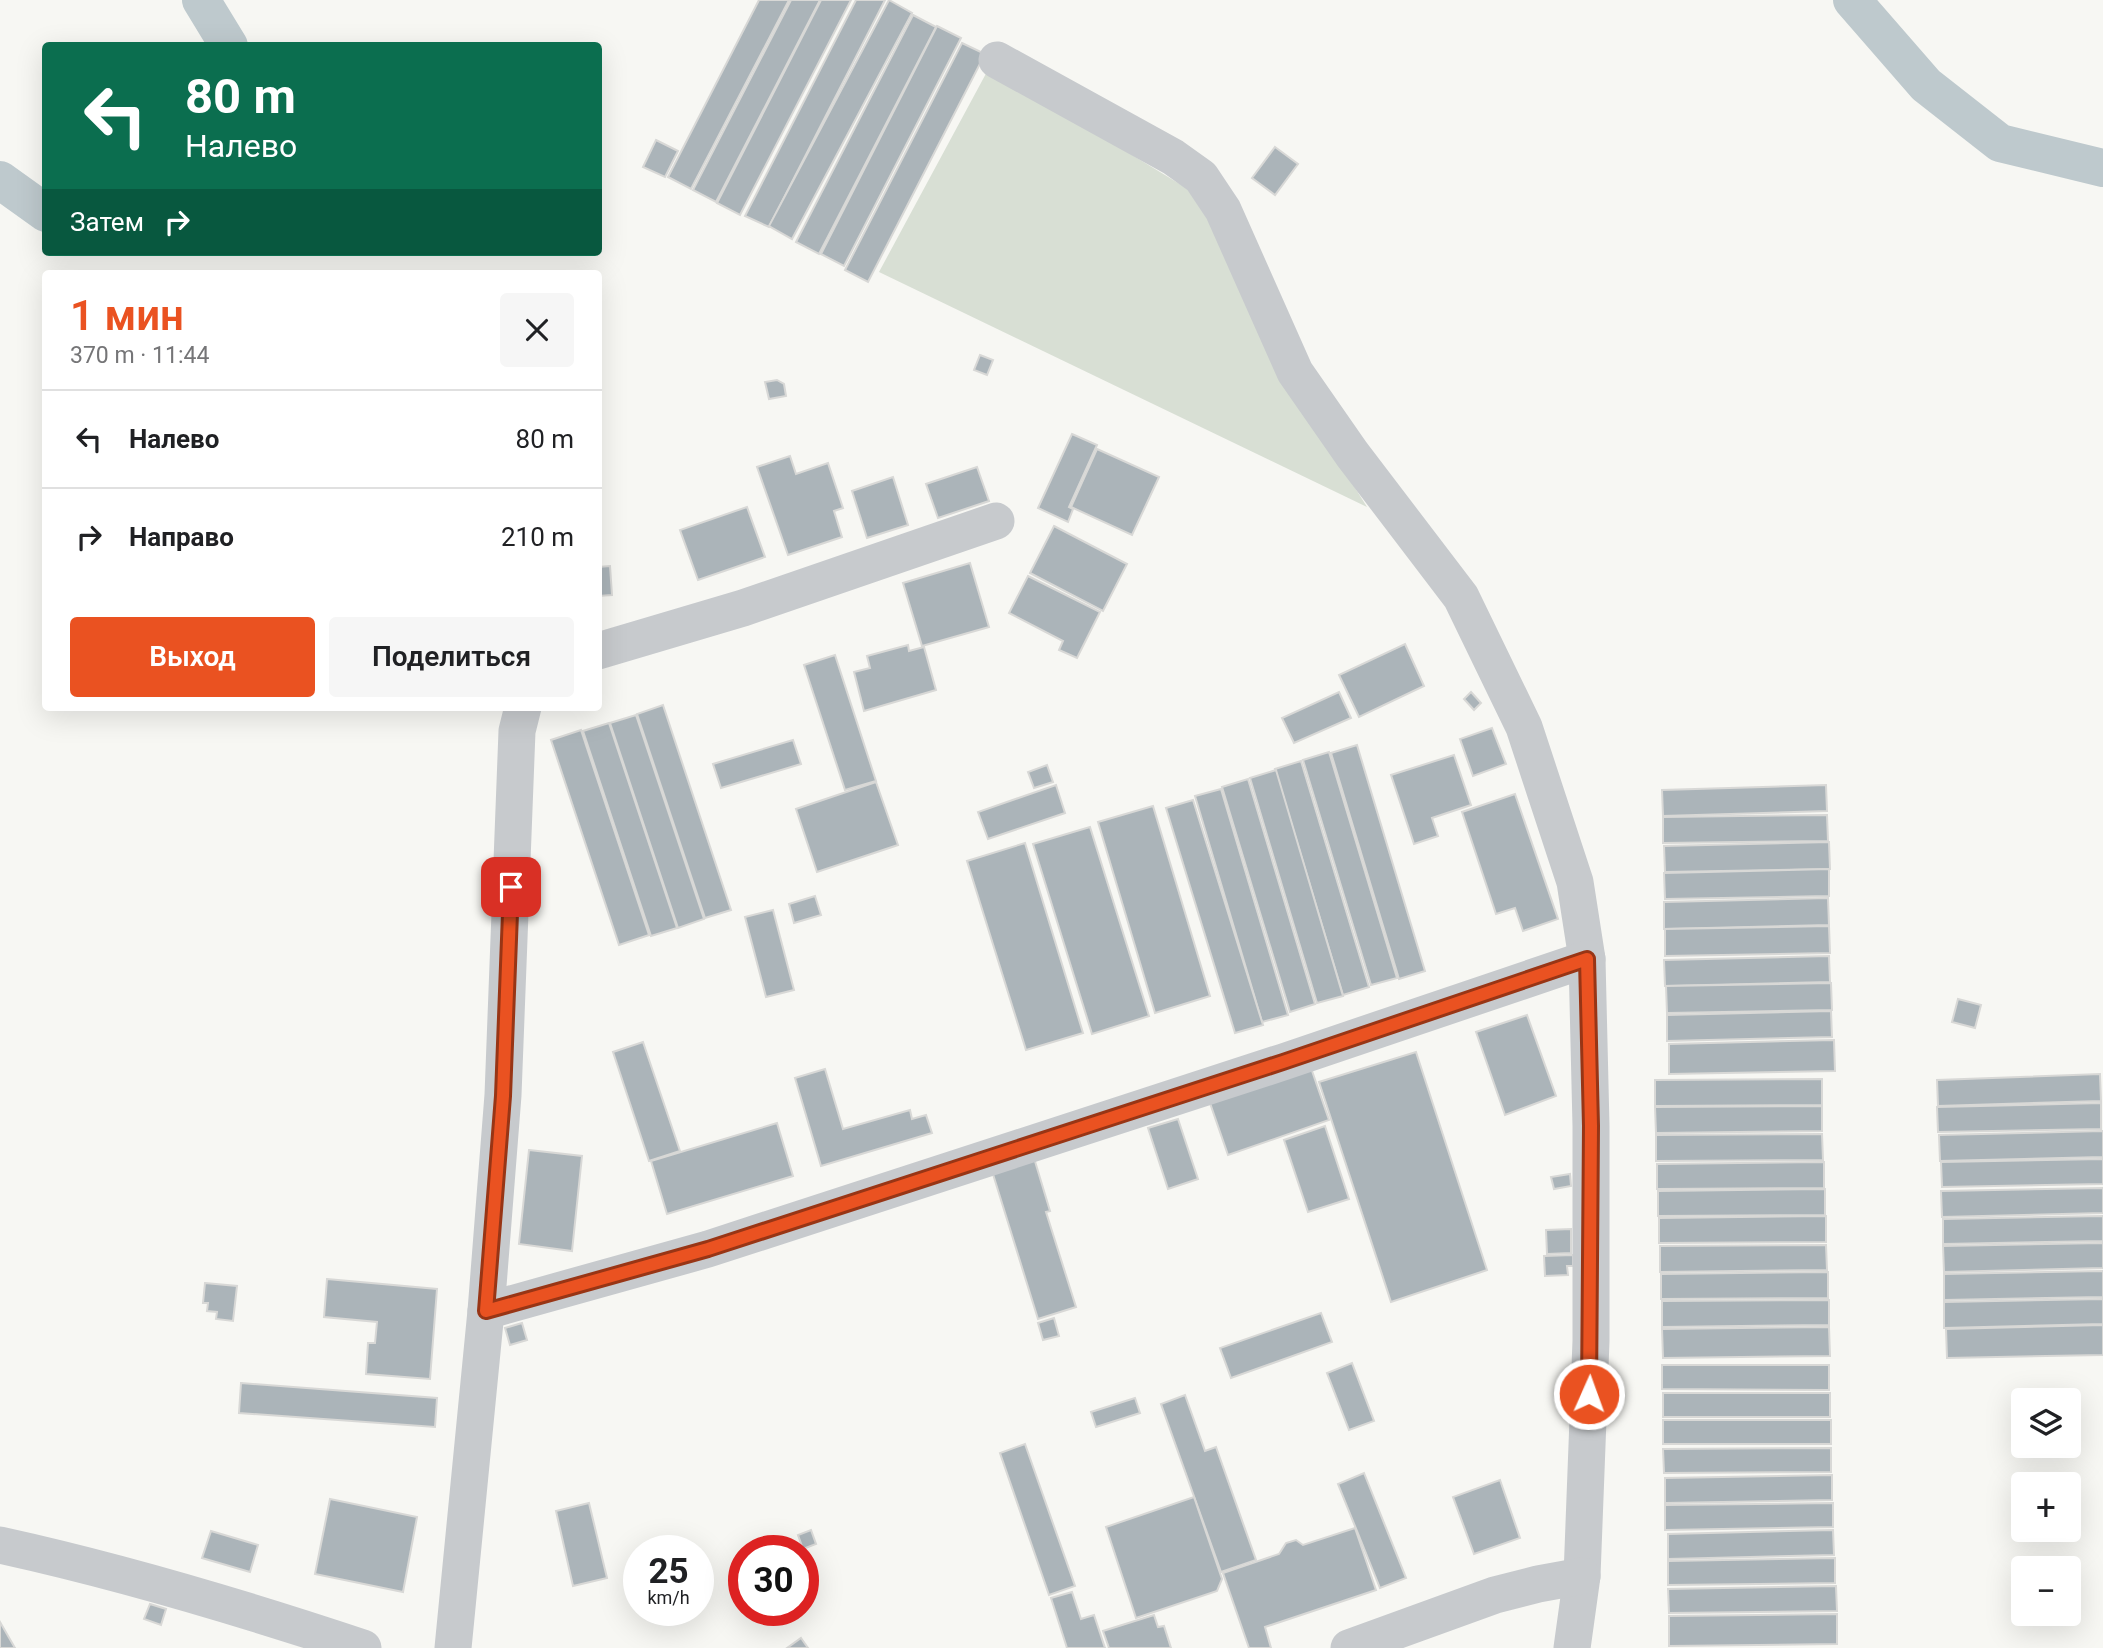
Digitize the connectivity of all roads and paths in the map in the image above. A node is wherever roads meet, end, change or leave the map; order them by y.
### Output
1 (998, 60) dead end
2 (996, 521) dead end
3 (602, 650) edge
4 (522, 711) edge
5 (1587, 959) junction
6 (486, 1311) junction
7 (0, 1545) edge
8 (1582, 1576) junction
9 (363, 1648) edge
10 (453, 1648) edge
11 (1349, 1648) edge
12 (1573, 1648) edge

1 - 5 street
2 - 3 street
4 - 6 street
5 - 6 street
5 - 8 street
6 - 10 street
7 - 9 street
8 - 11 street
8 - 12 street

